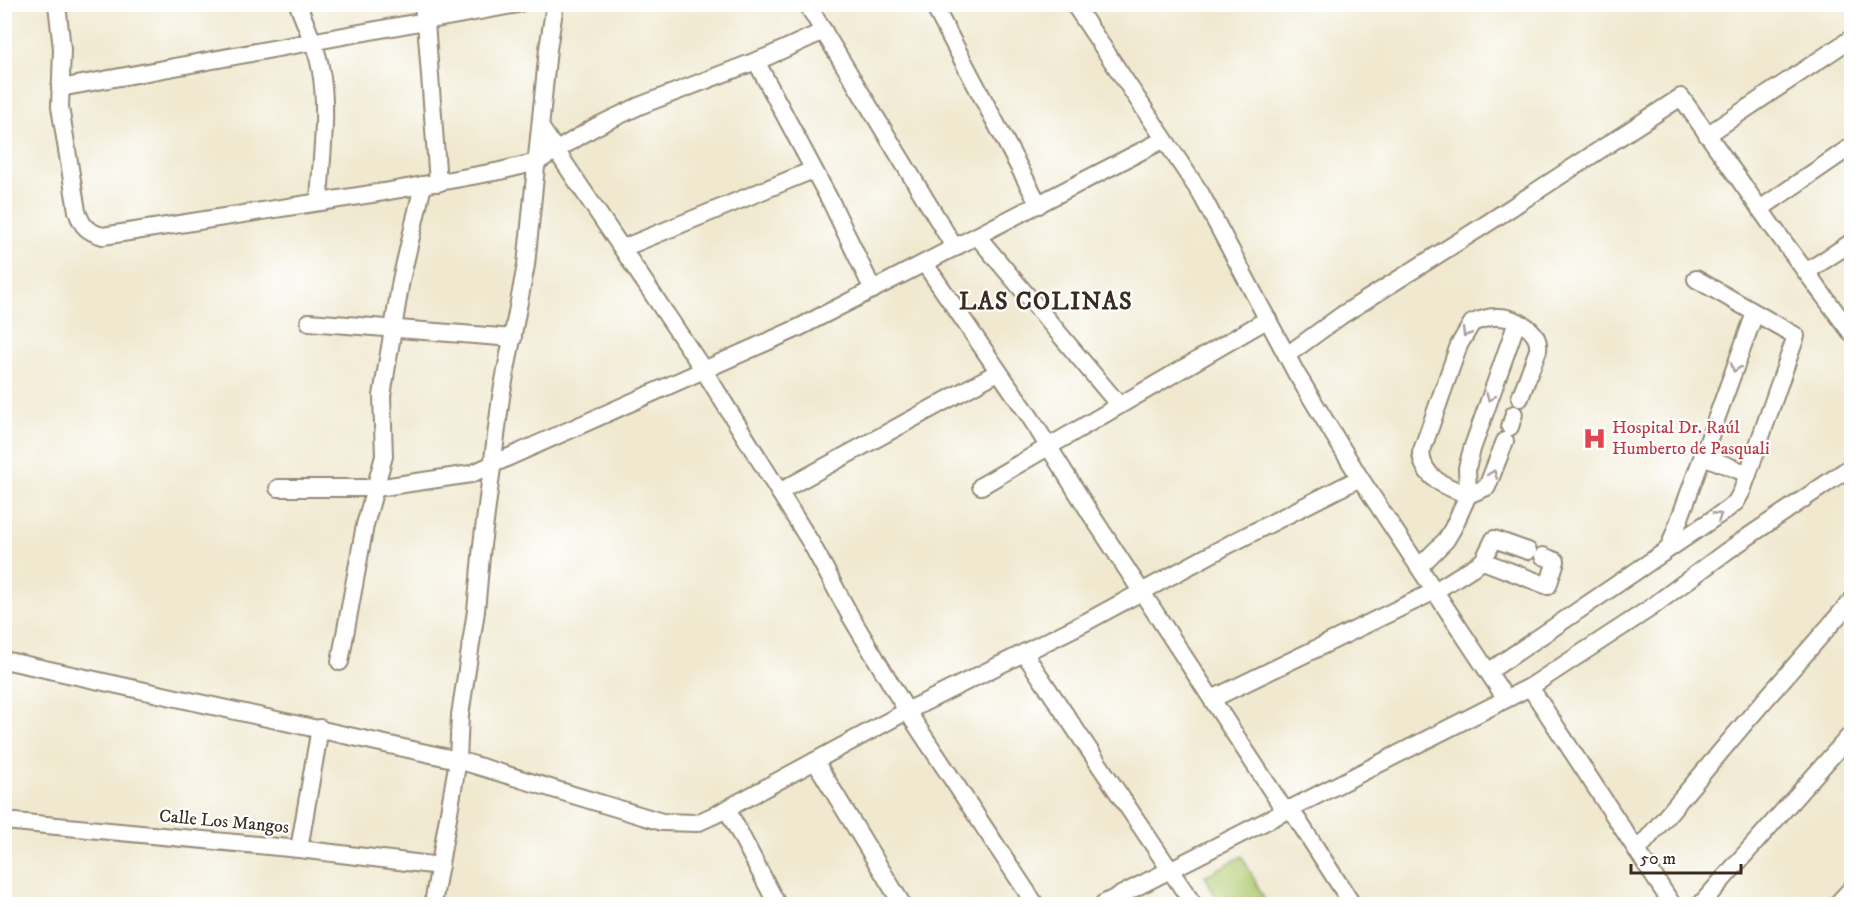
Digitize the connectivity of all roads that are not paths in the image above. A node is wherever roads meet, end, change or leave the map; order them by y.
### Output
1 (57, 4) edge
2 (298, 4) edge
3 (422, 4) edge
4 (519, 4) edge
5 (555, 4) edge
6 (807, 4) edge
7 (933, 4) edge
8 (1074, 4) edge
9 (426, 22) junction
10 (824, 31) junction
11 (1851, 38) edge
12 (312, 43) junction
13 (756, 61) junction
14 (60, 88) junction
15 (541, 128) junction
16 (1707, 135) junction
17 (1163, 140) junction
18 (1851, 146) edge
19 (556, 149) junction
20 (537, 162) junction
21 (813, 170) junction
22 (431, 184) junction
23 (319, 202) junction
24 (1039, 205) junction
25 (1760, 209) junction
26 (978, 237) junction
27 (1851, 242) edge
28 (623, 248) junction
29 (956, 248) junction
30 (925, 264) junction
31 (1806, 272) junction
32 (1696, 279) dead end
33 (873, 290) junction
34 (1755, 313) junction
35 (1268, 319) junction
36 (309, 322) dead end
37 (1517, 322) junction
38 (394, 330) junction
39 (1851, 334) edge
40 (513, 338) junction
41 (1287, 355) junction
42 (703, 369) junction
43 (998, 372) junction
44 (1119, 405) junction
45 (1048, 446) junction
46 (1703, 456) junction
47 (492, 465) junction
48 (1851, 466) edge
49 (1748, 474) junction
50 (1360, 478) junction
51 (981, 486) dead end
52 (278, 488) dead end
53 (376, 488) junction
54 (779, 492) junction
55 (1468, 495) junction
56 (1669, 548) junction
57 (1483, 561) junction
58 (1419, 567) junction
59 (1435, 591) junction
60 (1142, 592) junction
61 (1851, 600) edge
62 (1024, 653) junction
63 (4, 660) edge
64 (340, 662) dead end
65 (1488, 672) junction
66 (1530, 687) junction
67 (1212, 699) junction
68 (1506, 699) junction
69 (907, 711) junction
70 (320, 729) junction
71 (1851, 733) edge
72 (458, 760) junction
73 (815, 761) junction
74 (727, 808) junction
75 (1288, 810) junction
76 (4, 821) edge
77 (299, 849) junction
78 (1637, 851) junction
79 (440, 866) junction
80 (1170, 869) junction
81 (1851, 888) edge
82 (433, 904) edge
83 (777, 904) edge
84 (902, 904) edge
85 (1035, 904) edge
86 (1103, 904) edge
87 (1193, 904) edge
88 (1352, 904) edge
89 (1672, 904) edge
90 (1701, 904) edge
91 (1837, 904) edge

1 - 14 street
2 - 12 street
3 - 9 street
4 - 9 street
5 - 15 street
6 - 10 street
7 - 24 street
8 - 17 street
9 - 12 street
9 - 22 street
10 - 13 street
10 - 29 street
11 - 16 street
12 - 14 street
12 - 23 street
13 - 19 street
13 - 21 street
14 - 23 street
15 - 19 street
15 - 20 street
16 - 25 street
16 - 41 street
17 - 24 street
17 - 35 street
18 - 25 street
19 - 20 street
19 - 28 street
20 - 22 street
20 - 40 street
21 - 28 street
21 - 33 street
22 - 23 street
22 - 38 street
24 - 26 street
25 - 31 street
26 - 29 street
26 - 44 street
27 - 31 street
28 - 42 street
29 - 30 street
30 - 33 street
30 - 43 street
31 - 39 street
32 - 34 street
33 - 42 street
34 -> 46 street
34 - 49 street
35 - 41 street
35 - 44 street
36 - 38 street
37 -> 55 street
55 -> 37 street
37 -> 55 street
38 - 40 street
38 - 53 street
40 - 47 street
41 - 50 street
42 - 47 street
42 - 54 street
43 - 45 street
43 - 54 street
44 - 45 street
45 - 51 street
45 - 60 street
46 - 49 street
46 - 56 street
47 - 53 street
47 - 72 street
48 - 66 street
56 -> 49 street
50 - 58 street
50 - 60 street
52 - 53 street
53 - 64 street
54 - 69 street
55 - 58 street
56 - 65 street
57 - 57 street
57 - 59 street
58 - 59 street
59 - 65 street
59 - 67 street
60 - 62 street
60 - 67 street
61 - 78 street
62 - 69 street
62 - 80 street
63 - 70 street
65 - 68 street
66 - 68 street
66 - 78 street
67 - 75 street
68 - 75 street
69 - 73 street
69 - 85 street
70 - 72 street
70 - 77 street
71 - 90 street
72 - 74 street
72 - 79 street
73 - 74 street
73 - 84 street
74 - 83 street
75 - 80 street
75 - 88 street
76 - 77 street, Calle Los Mangos
77 - 79 street, Calle Los Mangos
78 - 89 street
79 - 82 street
80 - 86 street
80 - 87 street
81 - 91 street

